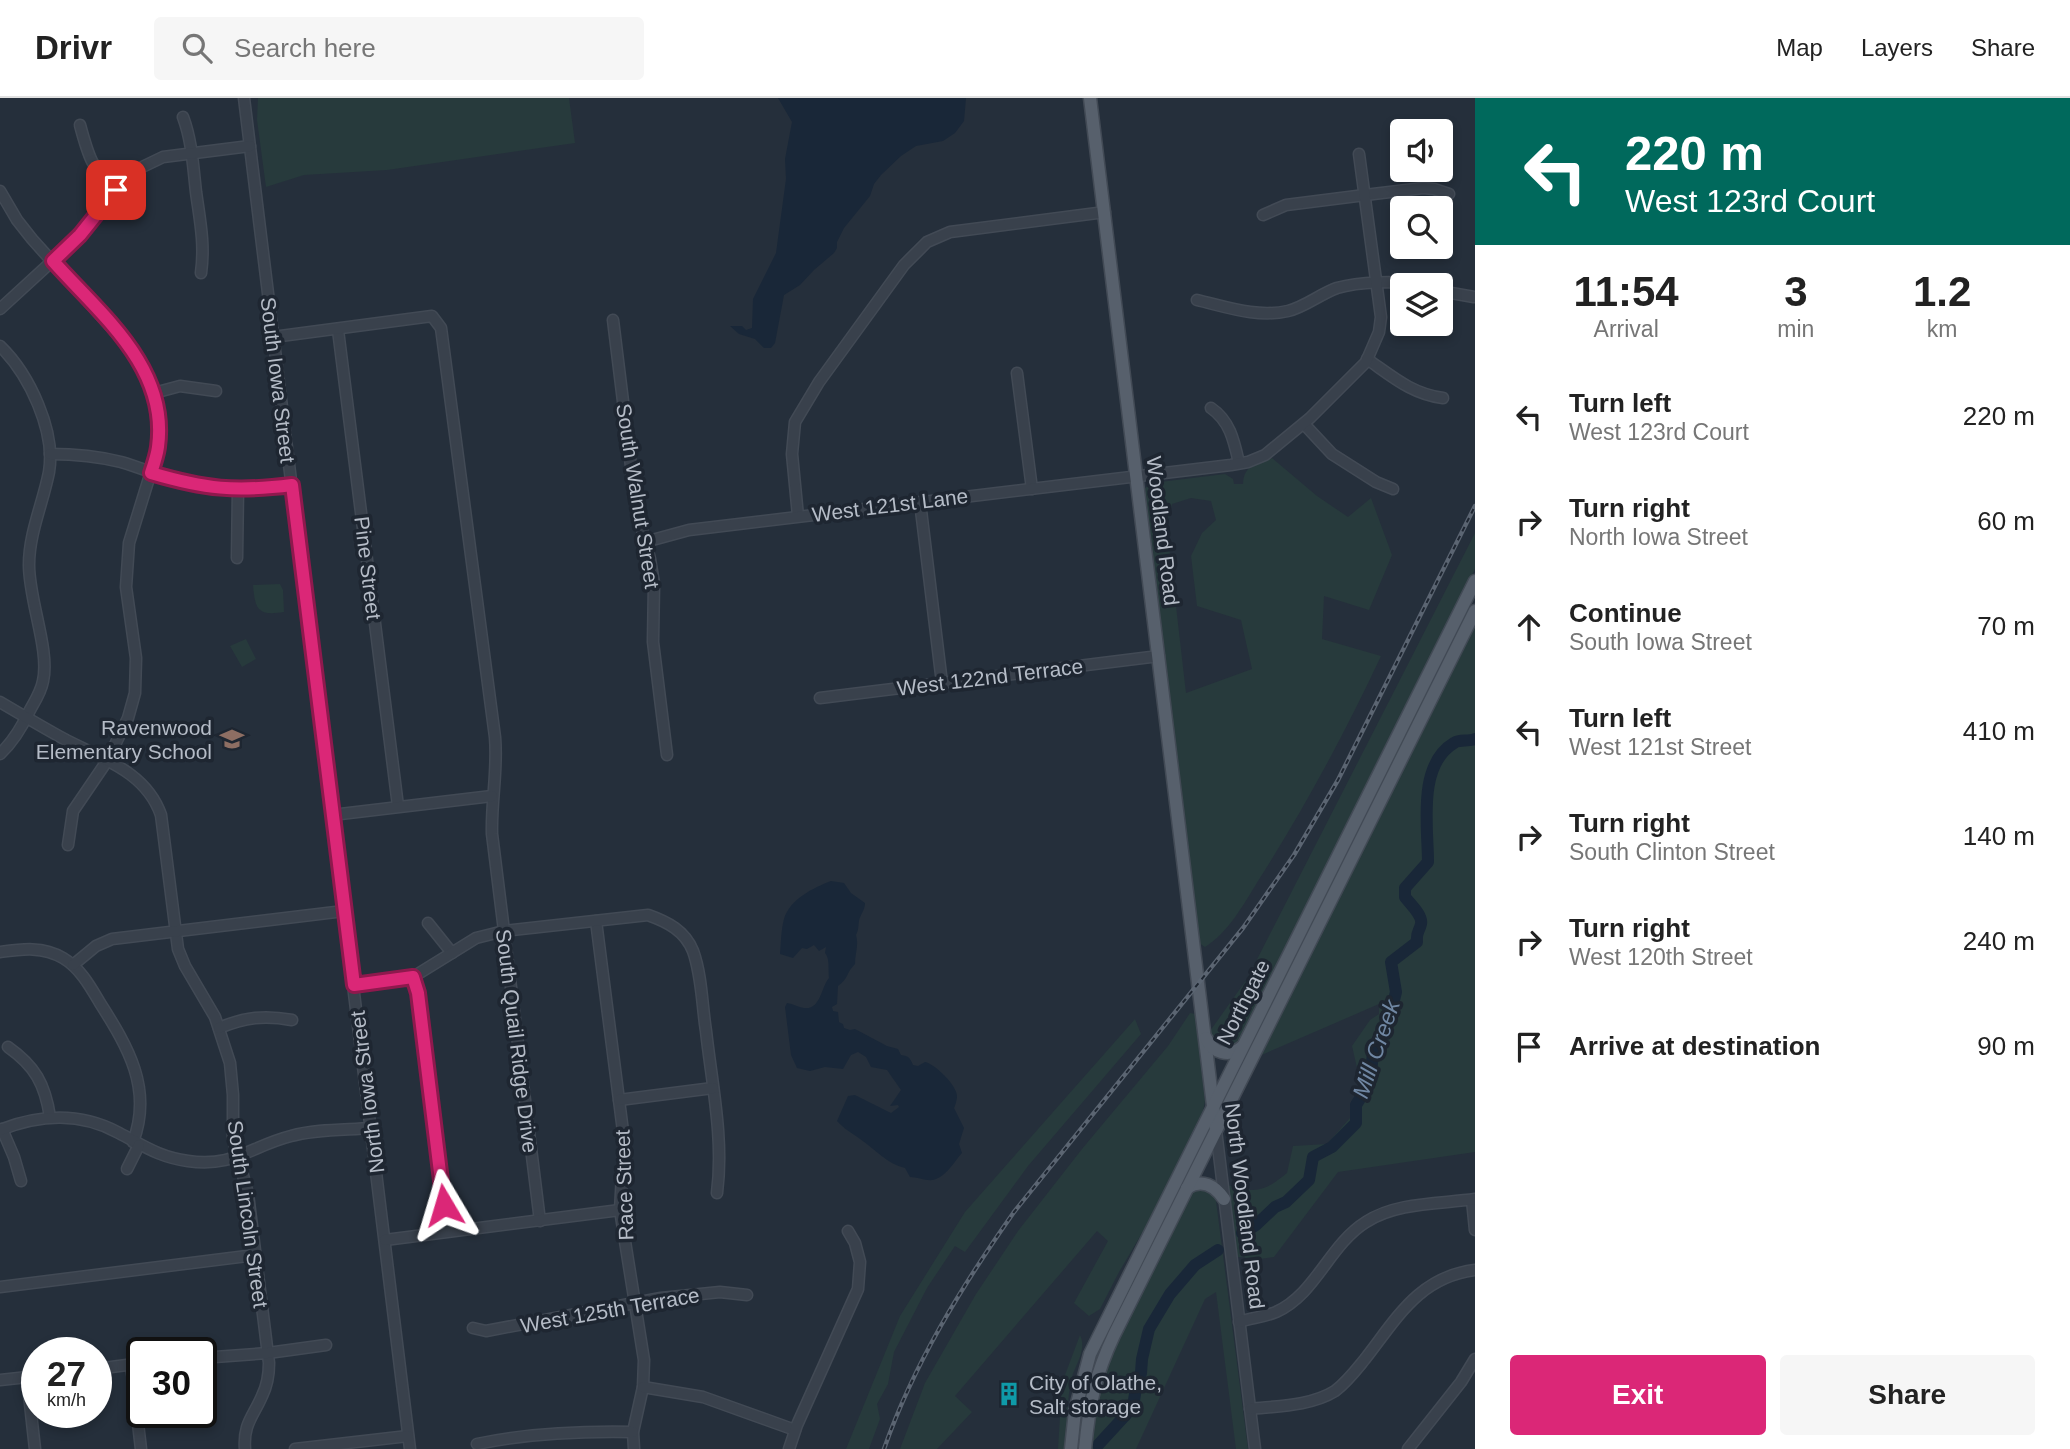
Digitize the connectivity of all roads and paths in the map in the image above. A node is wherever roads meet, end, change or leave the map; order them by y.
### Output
1 (244, 98) edge
2 (1090, 98) edge
3 (183, 117) dead end
4 (80, 125) dead end
5 (250, 146) junction
6 (192, 153) junction
7 (1359, 154) dead end
8 (116, 190) junction
9 (0, 191) edge
10 (1449, 194) dead end
11 (1365, 195) junction
12 (1105, 212) junction
13 (1263, 215) dead end
14 (53, 261) junction
15 (201, 273) dead end
16 (1376, 283) junction
17 (1390, 283) edge
18 (1453, 294) edge
19 (1474, 297) edge
20 (1197, 300) dead end
21 (0, 309) edge
22 (613, 320) dead end
23 (338, 330) junction
24 (273, 337) junction
25 (0, 346) edge
26 (1367, 359) junction
27 (1017, 373) dead end
28 (216, 390) dead end
29 (154, 393) junction
30 (1443, 398) dead end
31 (1211, 408) dead end
32 (1304, 424) junction
33 (50, 454) junction
34 (1239, 463) junction
35 (151, 473) junction
36 (1137, 475) junction
37 (292, 485) junction
38 (238, 489) junction
39 (1032, 489) junction
40 (1393, 489) dead end
41 (920, 502) junction
42 (798, 516) junction
43 (645, 542) junction
44 (237, 558) dead end
45 (1475, 581) edge
46 (1475, 611) edge
47 (1159, 656) junction
48 (942, 683) junction
49 (820, 698) dead end
50 (0, 702) edge
51 (27, 716) junction
52 (0, 754) edge
53 (667, 755) dead end
54 (107, 761) junction
55 (492, 796) junction
56 (398, 806) junction
57 (332, 815) junction
58 (68, 845) dead end
59 (344, 911) junction
60 (596, 921) junction
61 (428, 923) dead end
62 (504, 931) junction
63 (176, 932) junction
64 (0, 952) edge
65 (452, 953) junction
66 (73, 965) junction
67 (1196, 968) joint
68 (413, 977) junction
69 (354, 985) junction
70 (292, 1020) dead end
71 (219, 1028) junction
72 (1205, 1035) junction
73 (8, 1047) dead end
74 (1242, 1047) junction
75 (713, 1088) junction
76 (619, 1100) junction
77 (1213, 1106) junction
78 (50, 1117) junction
79 (371, 1128) junction
80 (1, 1129) edge
81 (1216, 1130) junction
82 (136, 1144) junction
83 (237, 1157) junction
84 (127, 1169) dead end
85 (21, 1181) dead end
86 (1187, 1188) junction
87 (717, 1193) dead end
88 (1224, 1199) junction
89 (1473, 1200) edge
90 (621, 1210) junction
91 (540, 1221) junction
92 (1475, 1230) edge
93 (447, 1231) junction
94 (848, 1231) dead end
95 (385, 1240) junction
96 (255, 1255) junction
97 (1475, 1270) edge
98 (0, 1287) edge
99 (747, 1295) dead end
100 (635, 1303) junction
101 (1240, 1322) junction
102 (473, 1328) dead end
103 (326, 1345) dead end
104 (268, 1353) junction
105 (217, 1357) edge
106 (1475, 1359) edge
107 (21, 1378) edge
108 (0, 1380) edge
109 (643, 1387) junction
110 (1250, 1409) junction
111 (34, 1428) edge
112 (140, 1428) edge
113 (795, 1430) junction
114 (633, 1432) junction
115 (408, 1436) junction
116 (477, 1444) dead end
117 (343, 1446) edge
118 (35, 1449) edge
119 (141, 1449) edge
120 (245, 1449) edge
121 (295, 1449) edge
122 (410, 1449) edge
123 (634, 1449) edge
124 (789, 1449) edge
125 (1071, 1449) edge
126 (1085, 1449) edge
127 (1255, 1449) edge
128 (1408, 1449) edge

1 - 5 street, South Iowa Street
2 - 12 main road, Woodland Road
3 - 6 street
4 - 8 street
5 - 6 street
5 - 24 street, South Iowa Street
6 - 8 street
6 - 15 street
7 - 11 street
8 - 14 street
9 - 14 street
10 - 11 street
11 - 13 street
11 - 16 street
12 - 36 main road, Woodland Road
12 - 42 street
14 - 21 street
14 - 29 street
16 - 17 street
16 - 20 street
16 - 26 street
18 - 19 street
22 - 43 street, South Walnut Street
23 - 24 street
23 - 55 street, South Quail Ridge Drive
23 - 56 street, Pine Street
24 - 37 street, South Iowa Street
25 - 33 street
26 - 30 street
26 - 32 street, West 121st Lane
27 - 39 street
28 - 29 street
29 - 35 street
31 - 34 street
32 - 34 street, West 121st Lane
32 - 40 street
33 - 35 street
33 - 51 street
34 - 36 street, West 121st Lane
35 - 38 street
35 - 54 street
36 - 39 street, West 121st Lane
36 - 47 main road, Woodland Road
37 - 38 street
37 - 57 street, South Iowa Street
38 - 44 street
39 - 41 street, West 121st Lane
41 - 42 street, West 121st Lane
41 - 48 street
42 - 43 street, West 121st Lane
43 - 53 street, South Walnut Street
45 - 74 main road, Northgate
46 - 81 main road, Northgate
47 - 48 street, West 122nd Terrace
47 - 67 main road, Woodland Road
48 - 49 street, West 122nd Terrace
50 - 51 street, South Lincoln Street
51 - 52 street
51 - 54 street, South Lincoln Street
54 - 58 street
54 - 63 street, South Lincoln Street
55 - 56 street
55 - 62 street, South Quail Ridge Drive
56 - 57 street
57 - 59 street, South Iowa Street
59 - 63 street
59 - 69 street, North Iowa Street
60 - 62 street
60 - 75 street
60 - 76 street, Race Street
61 - 65 street
62 - 65 street
62 - 91 street, South Quail Ridge Drive
63 - 66 street
63 - 71 street, South Lincoln Street
64 - 66 street
65 - 68 street
66 - 82 street
67 - 72 main road, North Woodland Road
68 - 69 street
68 - 93 street
69 - 79 street, North Iowa Street
70 - 71 street
71 - 83 street, South Lincoln Street
72 - 74 main road
72 - 77 main road, North Woodland Road
73 - 78 street
74 - 77 main road, Northgate
75 - 76 street
75 - 87 street
76 - 90 street, Race Street
77 - 81 main road, North Woodland Road
77 - 125 main road, Northgate
78 - 80 street
78 - 82 street
79 - 83 street
79 - 95 street, North Iowa Street
80 - 85 street
81 - 86 main road, Northgate
81 - 88 street, North Woodland Road
82 - 83 street
82 - 84 street
83 - 96 street, South Lincoln Street
86 - 88 main road
86 - 126 main road, Northgate
88 - 101 street, North Woodland Road
89 - 92 street
89 - 101 street
90 - 91 street
90 - 100 street, Race Street
91 - 93 street
93 - 95 street
94 - 113 street
95 - 115 street, North Iowa Street
96 - 98 street
96 - 104 street, South Lincoln Street
97 - 110 street
99 - 100 street, West 125th Terrace
100 - 102 street, West 125th Terrace
100 - 109 street, Race Street
101 - 110 street, North Woodland Road
103 - 104 street
104 - 105 street
104 - 120 street, South Lincoln Street
106 - 128 street
107 - 108 street
109 - 113 street
109 - 114 street, Race Street
110 - 127 street, North Woodland Road
111 - 118 street
112 - 119 street
113 - 124 street
114 - 116 street
114 - 123 street, Race Street
115 - 117 street
115 - 122 street, North Iowa Street
117 - 121 street

